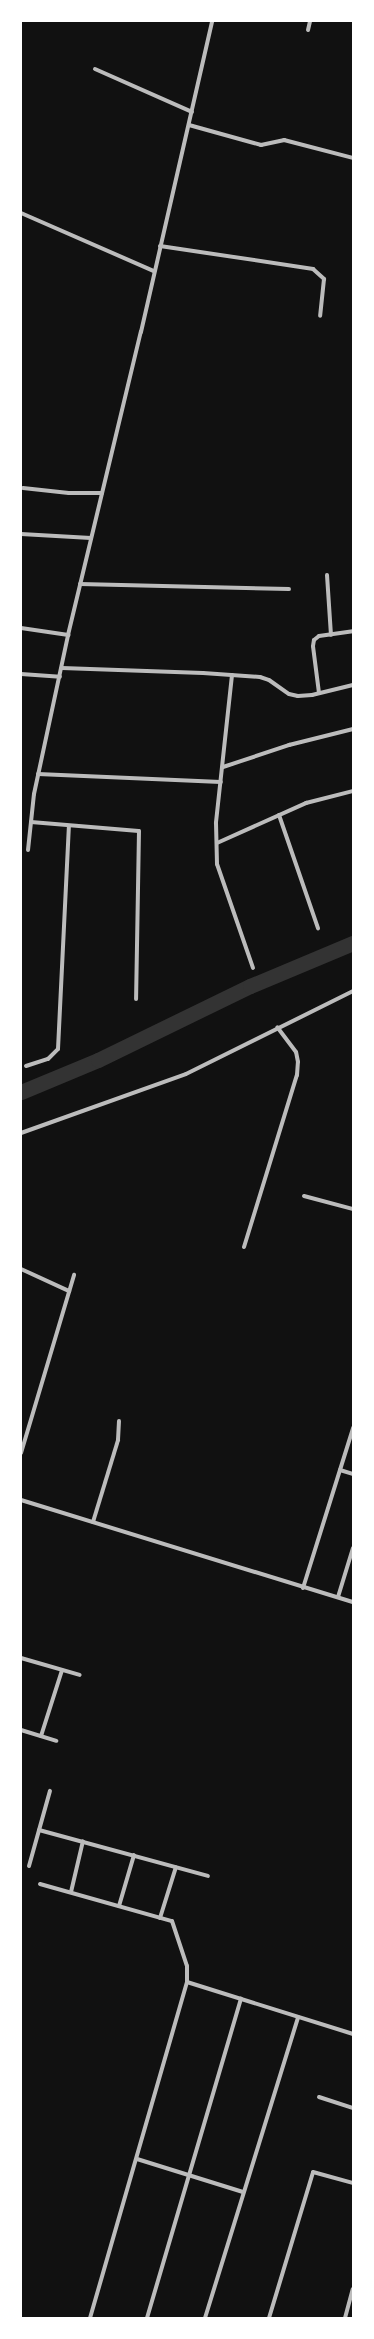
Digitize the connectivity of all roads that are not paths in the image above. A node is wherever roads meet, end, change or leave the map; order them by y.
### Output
1 (212, 21) edge
2 (310, 21) edge
3 (308, 30) dead end
4 (95, 69) dead end
5 (192, 112) junction
6 (189, 125) junction
7 (353, 158) edge
8 (21, 214) edge
9 (160, 246) junction
10 (154, 271) junction
11 (320, 316) dead end
12 (23, 488) dead end
13 (102, 493) junction
14 (21, 534) edge
15 (91, 538) junction
16 (327, 575) dead end
17 (80, 584) junction
18 (289, 589) dead end
19 (21, 628) edge
20 (353, 631) edge
21 (68, 635) junction
22 (330, 635) junction
23 (62, 668) junction
24 (21, 674) edge
25 (232, 675) junction
26 (60, 677) junction
27 (353, 685) edge
28 (319, 694) junction
29 (353, 729) edge
30 (222, 767) junction
31 (38, 774) junction
32 (221, 782) junction
33 (353, 791) edge
34 (279, 815) junction
35 (31, 822) junction
36 (69, 826) junction
37 (216, 843) junction
38 (28, 850) dead end
39 (318, 928) dead end
40 (253, 968) dead end
41 (353, 991) edge
42 (136, 999) dead end
43 (277, 1027) junction
44 (26, 1066) dead end
45 (21, 1133) edge
46 (304, 1196) dead end
47 (353, 1209) edge
48 (244, 1247) dead end
49 (21, 1269) edge
50 (74, 1275) dead end
51 (69, 1291) junction
52 (119, 1422) dead end
53 (353, 1428) edge
54 (21, 1453) edge
55 (340, 1470) junction
56 (353, 1474) edge
57 (21, 1500) edge
58 (93, 1522) junction
59 (353, 1548) edge
60 (304, 1588) junction
61 (338, 1597) junction
62 (353, 1602) edge
63 (21, 1658) edge
64 (62, 1670) junction
65 (80, 1675) dead end
66 (21, 1730) edge
67 (41, 1736) junction
68 (56, 1741) dead end
69 (50, 1791) dead end
70 (40, 1830) junction
71 (83, 1841) junction
72 (134, 1855) junction
73 (29, 1866) dead end
74 (176, 1867) junction
75 (208, 1876) dead end
76 (40, 1884) dead end
77 (71, 1892) junction
78 (119, 1906) junction
79 (160, 1918) junction
80 (186, 1982) junction
81 (241, 1999) junction
82 (298, 2017) junction
83 (353, 2034) edge
84 (319, 2097) dead end
85 (353, 2108) edge
86 (137, 2158) junction
87 (191, 2175) junction
88 (353, 2183) edge
89 (243, 2192) junction
90 (353, 2289) edge
91 (90, 2318) edge
92 (147, 2318) edge
93 (205, 2318) edge
94 (269, 2318) edge
95 (345, 2318) edge

1 - 5 street
2 - 3 street
4 - 5 street
5 - 6 street
6 - 7 street
6 - 9 street
8 - 10 street
9 - 10 street
9 - 11 street
10 - 13 street
12 - 13 street
13 - 15 street
14 - 15 street
15 - 17 street
16 - 22 street
17 - 18 street
17 - 21 street
19 - 21 street
20 - 22 street
21 - 23 street
22 - 28 street
23 - 25 street
23 - 26 street
24 - 26 street
25 - 28 street
25 - 30 street
26 - 31 street
27 - 28 street
29 - 30 street
30 - 32 street
31 - 32 street
31 - 35 street
32 - 37 street
33 - 34 street
34 - 37 street
34 - 39 street
35 - 36 street
35 - 38 street
36 - 42 street
36 - 44 street
37 - 40 street
41 - 43 street
43 - 45 street
43 - 48 street
46 - 47 street
49 - 51 street
50 - 51 street
51 - 54 street
52 - 58 street
53 - 55 street
55 - 56 street
55 - 60 street
57 - 58 street
58 - 60 street
59 - 61 street
60 - 61 street
61 - 62 street
63 - 64 street
64 - 65 street
64 - 67 street
66 - 67 street
67 - 68 street
69 - 70 street
70 - 71 street
70 - 73 street
71 - 72 street
71 - 77 street
72 - 74 street
72 - 78 street
74 - 75 street
74 - 79 street
76 - 77 street
77 - 78 street
78 - 79 street
79 - 80 street
80 - 81 street
80 - 86 street
81 - 82 street
81 - 87 street
82 - 83 street
82 - 89 street
84 - 85 street
86 - 87 street
86 - 91 street
87 - 89 street
87 - 92 street
88 - 94 street
89 - 93 street
90 - 95 street

